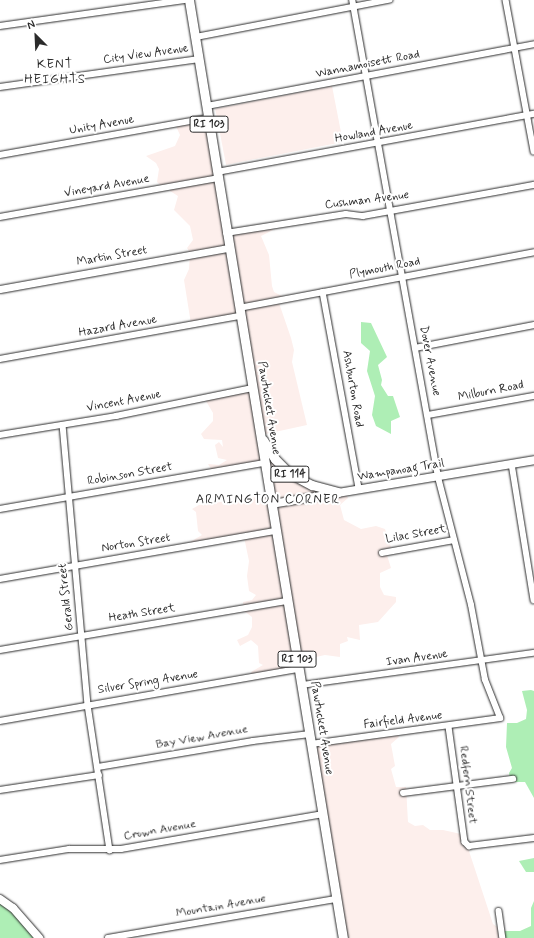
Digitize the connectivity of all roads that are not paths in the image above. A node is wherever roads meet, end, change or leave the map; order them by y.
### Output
1 (184, 0) edge
2 (189, 0) edge
3 (352, 0) edge
4 (389, 0) edge
5 (506, 0) edge
6 (353, 7) junction
7 (0, 26) edge
8 (196, 37) junction
9 (534, 44) edge
10 (515, 47) junction
11 (199, 59) junction
12 (366, 76) junction
13 (0, 87) edge
14 (207, 106) junction
15 (534, 114) edge
16 (527, 115) junction
17 (208, 118) junction
18 (378, 143) junction
19 (534, 151) edge
20 (0, 155) edge
21 (218, 175) junction
22 (534, 185) edge
23 (390, 211) junction
24 (0, 217) edge
25 (226, 233) junction
26 (228, 248) junction
27 (534, 252) edge
28 (402, 277) junction
29 (0, 289) edge
30 (323, 292) junction
31 (240, 312) junction
32 (534, 325) edge
33 (415, 348) junction
34 (0, 359) edge
35 (252, 388) junction
36 (534, 396) edge
37 (428, 415) junction
38 (63, 425) junction
39 (260, 433) junction
40 (0, 435) edge
41 (534, 460) edge
42 (264, 463) junction
43 (512, 464) junction
44 (438, 477) junction
45 (359, 489) junction
46 (338, 492) junction
47 (68, 498) junction
48 (272, 504) junction
49 (0, 509) edge
50 (276, 531) junction
51 (454, 540) junction
52 (382, 553) dead end
53 (74, 566) junction
54 (0, 579) edge
55 (534, 600) edge
56 (288, 601) junction
57 (82, 635) junction
58 (0, 650) edge
59 (534, 653) edge
60 (482, 661) junction
61 (299, 669) junction
62 (302, 686) junction
63 (88, 705) junction
64 (497, 719) joint
65 (0, 721) edge
66 (449, 727) junction
67 (310, 734) junction
68 (311, 744) junction
69 (98, 767) junction
70 (99, 775) junction
71 (513, 779) dead end
72 (456, 785) junction
73 (0, 790) edge
74 (403, 793) dead end
75 (323, 814) junction
76 (534, 838) edge
77 (110, 850) junction
78 (0, 860) edge
79 (0, 899) edge
80 (337, 899) junction
81 (499, 910) dead end
82 (39, 938) edge
83 (108, 938) edge
84 (343, 938) edge
85 (503, 938) edge

1 - 7 street
2 - 8 main road, Pawtucket Avenue / RI 103
3 - 6 street, Dover Avenue
4 - 6 street
5 - 10 street
6 - 8 street
6 - 12 street, Dover Avenue
8 - 11 main road, Pawtucket Avenue / RI 103
9 - 10 street, Wannamoisett Road
10 - 12 street, Wannamoisett Road
10 - 16 street
11 - 13 street, City View Avenue
11 - 14 main road, Pawtucket Avenue / RI 103
12 - 14 street, Wannamoisett Road
12 - 18 street, Dover Avenue
14 - 17 main road, Pawtucket Avenue / RI 103
15 - 16 street, Howland Avenue
16 - 18 street, Howland Avenue
16 - 19 street
17 - 20 street, Unity Avenue
17 - 21 main road, Pawtucket Avenue / RI 103
18 - 21 street, Howland Avenue
18 - 23 street, Dover Avenue
21 - 24 street, Vineyard Avenue
21 - 25 main road, Pawtucket Avenue / RI 103
22 - 23 street, Cushman Avenue
23 - 25 street, Cushman Avenue
23 - 28 street, Dover Avenue
25 - 26 main road, Pawtucket Avenue / RI 103
26 - 29 street, Martin Street
26 - 31 main road, Pawtucket Avenue / RI 103
27 - 28 street, Plymouth Road
28 - 30 street, Plymouth Road
28 - 33 street, Dover Avenue
30 - 31 street, Plymouth Road
30 - 45 street, Ashburton Road
31 - 34 street, Hazard Avenue
31 - 35 main road, Pawtucket Avenue / RI 103
32 - 33 street
33 - 37 street, Dover Avenue
35 - 38 street, Vincent Avenue
35 - 39 main road, Pawtucket Avenue / RI 103
36 - 37 street, Milburn Road
37 - 44 street, Dover Avenue
38 - 40 street, Vincent Avenue
38 - 47 street, Gerald Street
39 - 42 main road, Pawtucket Avenue / RI 103
39 - 46 main road, RI 114
41 - 43 main road, Wampanoag Trail / RI 114
42 - 47 street, Robinson Street
42 - 48 main road, Pawtucket Avenue / RI 103
43 - 44 main road, Wampanoag Trail / RI 114
43 - 55 street
44 - 45 main road, Wampanoag Trail / RI 114
44 - 51 street, Dover Avenue
45 - 46 main road, Wampanoag Trail / RI 114
46 - 48 main road, Wampanoag Trail / RI 114
47 - 49 street, Robinson Street
47 - 53 street, Gerald Street
48 - 50 main road, Pawtucket Avenue / RI 103
50 - 53 street, Norton Street
50 - 56 main road, Pawtucket Avenue / RI 103
51 - 52 street, Lilac Street
51 - 60 street, Dover Avenue
53 - 54 street, Norton Street
53 - 57 street, Gerald Street
56 - 57 street, Heath Street
56 - 61 main road, Pawtucket Avenue / RI 103
57 - 58 street, Heath Street
57 - 63 street, Gerald Street
59 - 60 street, Ivan Avenue
60 - 62 street, Ivan Avenue
60 - 64 street, Dover Avenue
61 - 62 main road, Pawtucket Avenue / RI 103
61 - 63 street, Silver Spring Avenue
62 - 67 main road, Pawtucket Avenue / RI 103
63 - 65 street, Silver Spring Avenue
63 - 69 street, Gerald Street
64 - 66 street, Fairfield Avenue
66 - 68 street, Fairfield Avenue
66 - 72 street, Redfern Street
67 - 68 main road, Pawtucket Avenue / RI 103
67 - 69 street, Bay View Avenue
68 - 75 main road, Pawtucket Avenue / RI 103
69 - 70 street, Gerald Street
70 - 73 street
70 - 77 street
71 - 72 street
72 - 74 street
72 - 76 street, Redfern Street
75 - 77 street, Crown Avenue
75 - 80 main road, Pawtucket Avenue / RI 103
77 - 78 street, Crown Avenue
79 - 82 main road
80 - 83 street, Mountain Avenue
80 - 84 main road, Pawtucket Avenue / RI 103
81 - 85 street

